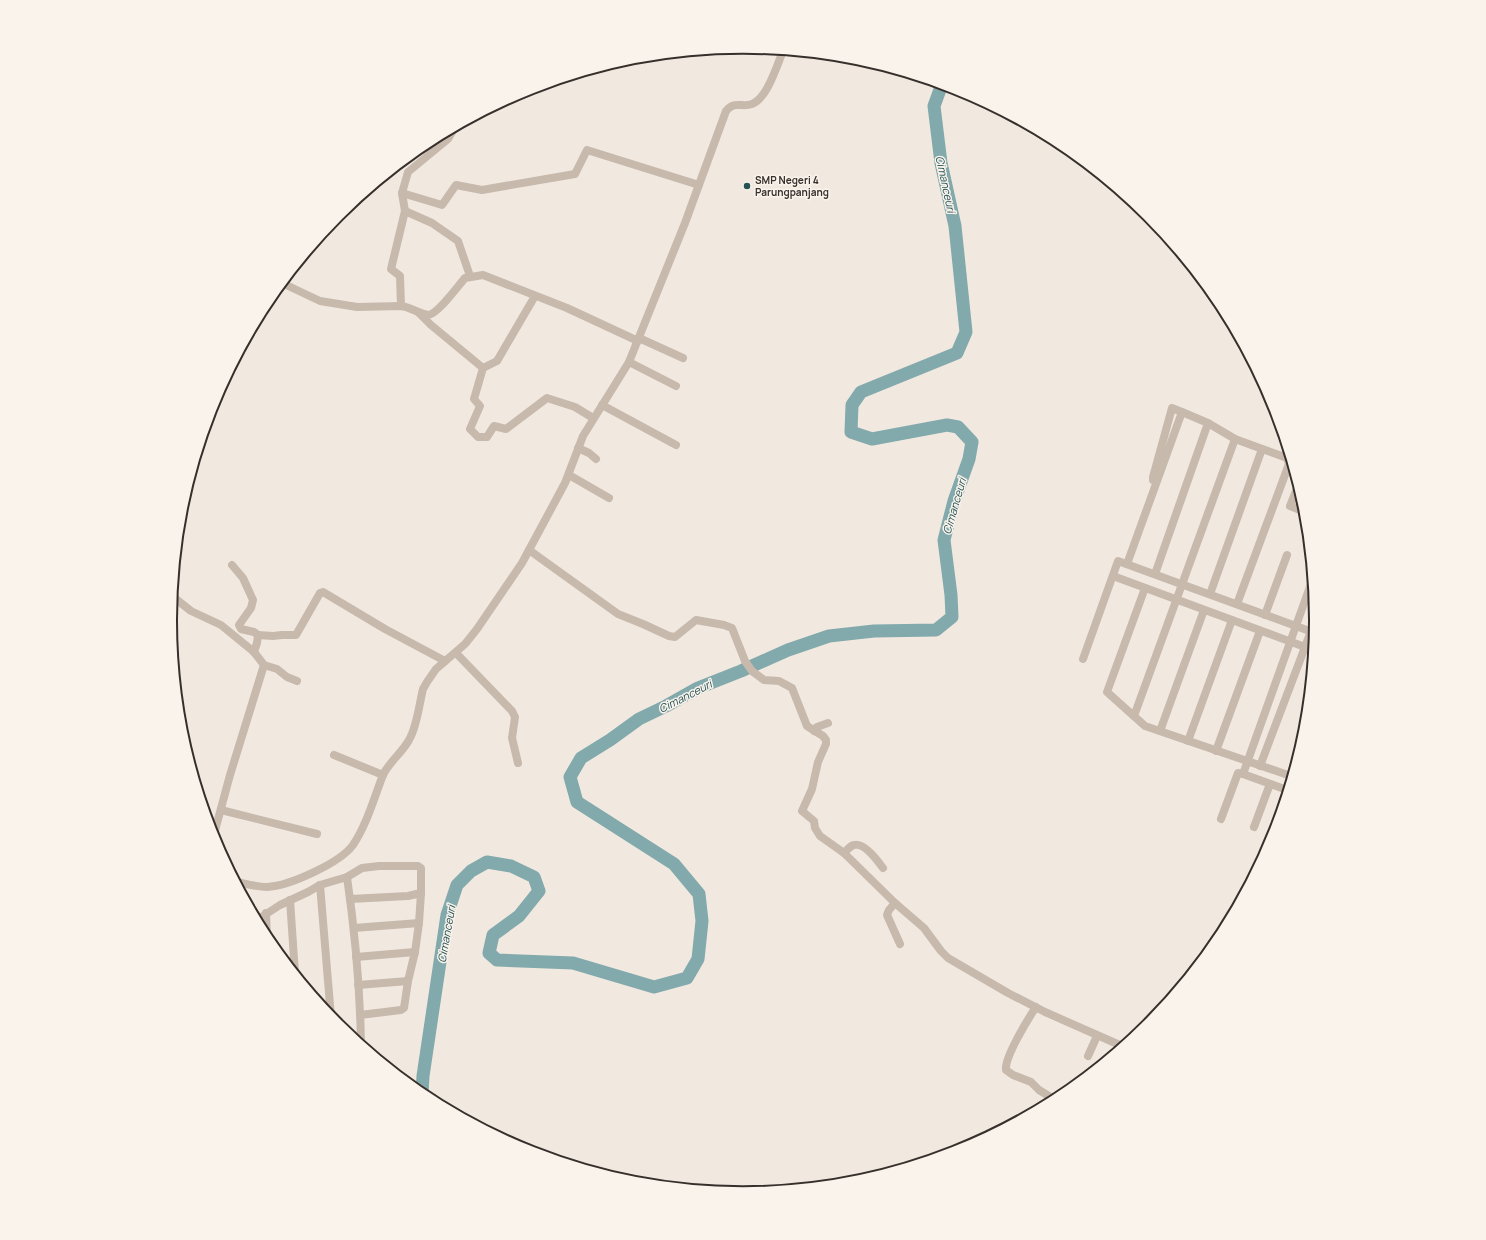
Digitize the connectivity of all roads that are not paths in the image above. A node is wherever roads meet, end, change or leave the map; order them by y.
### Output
1 (781, 55) edge
2 (450, 136) edge
3 (699, 185) junction
4 (402, 193) junction
5 (405, 211) junction
6 (470, 276) junction
7 (287, 285) edge
8 (535, 296) junction
9 (401, 306) junction
10 (416, 310) junction
11 (638, 339) junction
12 (683, 358) dead end
13 (629, 362) junction
14 (483, 368) junction
15 (676, 386) dead end
16 (602, 404) junction
17 (593, 418) junction
18 (1208, 423) junction
19 (1235, 439) junction
20 (676, 445) dead end
21 (578, 448) junction
22 (1262, 449) junction
23 (1285, 457) edge
24 (596, 459) dead end
25 (1288, 467) edge
26 (569, 475) junction
27 (1295, 495) edge
28 (609, 498) dead end
29 (1298, 509) edge
30 (529, 550) junction
31 (1287, 555) dead end
32 (1127, 564) junction
33 (232, 565) dead end
34 (1154, 574) junction
35 (1113, 576) junction
36 (1182, 584) junction
37 (1145, 588) junction
38 (1308, 592) edge
39 (1210, 594) junction
40 (178, 600) edge
41 (1177, 600) junction
42 (1237, 604) junction
43 (1204, 610) junction
44 (1266, 615) junction
45 (1232, 620) junction
46 (1296, 626) junction
47 (1309, 630) edge
48 (1260, 631) junction
49 (258, 635) junction
50 (1308, 641) edge
51 (1290, 642) junction
52 (1305, 647) junction
53 (1308, 648) edge
54 (254, 652) junction
55 (456, 653) junction
56 (1083, 659) dead end
57 (445, 661) junction
58 (264, 665) junction
59 (297, 681) dead end
60 (1134, 716) junction
61 (828, 723) dead end
62 (814, 731) junction
63 (1160, 731) junction
64 (1188, 741) junction
65 (1216, 751) junction
66 (334, 755) dead end
67 (1248, 762) junction
68 (518, 763) dead end
69 (1260, 766) junction
70 (1243, 774) junction
71 (383, 775) junction
72 (1287, 775) edge
73 (1270, 784) junction
74 (1283, 789) edge
75 (221, 810) junction
76 (1221, 819) dead end
77 (216, 827) edge
78 (1254, 828) dead end
79 (317, 834) dead end
80 (844, 853) junction
81 (883, 868) dead end
82 (347, 877) junction
83 (242, 883) edge
84 (320, 885) junction
85 (421, 894) junction
86 (350, 898) junction
87 (290, 900) junction
88 (896, 903) junction
89 (266, 913) junction
90 (261, 916) edge
91 (419, 923) junction
92 (266, 925) edge
93 (354, 928) junction
94 (900, 944) dead end
95 (415, 952) junction
96 (356, 957) junction
97 (294, 966) edge
98 (408, 981) junction
99 (358, 985) junction
100 (330, 1007) edge
101 (1036, 1007) junction
102 (360, 1015) junction
103 (1096, 1036) junction
104 (361, 1037) edge
105 (1118, 1044) edge
106 (1088, 1056) dead end
107 (1049, 1096) edge

1 - 3 street
2 - 4 street
3 - 4 street
3 - 11 street
4 - 5 street
5 - 6 street
5 - 9 street
6 - 8 street
6 - 10 street
7 - 9 street
8 - 11 street
8 - 14 street
9 - 10 street
10 - 14 street
11 - 12 street
11 - 13 street
13 - 15 street
13 - 16 street
14 - 17 street
16 - 17 street
16 - 20 street
17 - 21 street
18 - 19 street
18 - 32 street
18 - 34 street
19 - 22 street
19 - 36 street
21 - 24 street
21 - 26 street
22 - 23 street
22 - 39 street
25 - 42 street
26 - 28 street
26 - 30 street
27 - 29 street
30 - 55 street
30 - 62 street
31 - 44 street
32 - 34 street
32 - 35 street
33 - 49 street
34 - 36 street
35 - 37 street
35 - 56 street
36 - 39 street
36 - 41 street
37 - 41 street
37 - 60 street
38 - 46 street
39 - 42 street
40 - 54 street
41 - 43 street
41 - 60 street
42 - 44 street
43 - 45 street
43 - 63 street
44 - 46 street
45 - 48 street
45 - 64 street
46 - 47 street
46 - 51 street
48 - 51 street
48 - 65 street
49 - 54 street
49 - 57 street
50 - 52 street
51 - 52 street
51 - 67 street
52 - 53 street
52 - 69 street
54 - 58 street
55 - 57 street
55 - 68 street
57 - 71 street
58 - 59 street
58 - 75 street
60 - 63 street
61 - 62 street
62 - 80 street
63 - 64 street
64 - 65 street
65 - 67 street
66 - 71 street
67 - 69 street
67 - 70 street
69 - 72 street
70 - 73 street
70 - 76 street
71 - 83 street
73 - 74 street
73 - 78 street
75 - 77 street
75 - 79 street
80 - 81 street
80 - 88 street
82 - 84 street
82 - 85 street
82 - 86 street
84 - 87 street
84 - 100 street
85 - 86 street
85 - 91 street
86 - 93 street
87 - 89 street
87 - 97 street
88 - 94 street
88 - 101 street
89 - 90 street
89 - 92 street
91 - 93 street
91 - 95 street
93 - 96 street
95 - 96 street
95 - 98 street
96 - 99 street
98 - 99 street
98 - 102 street
99 - 102 street
101 - 103 street
101 - 107 street
102 - 104 street
103 - 105 street
103 - 106 street

